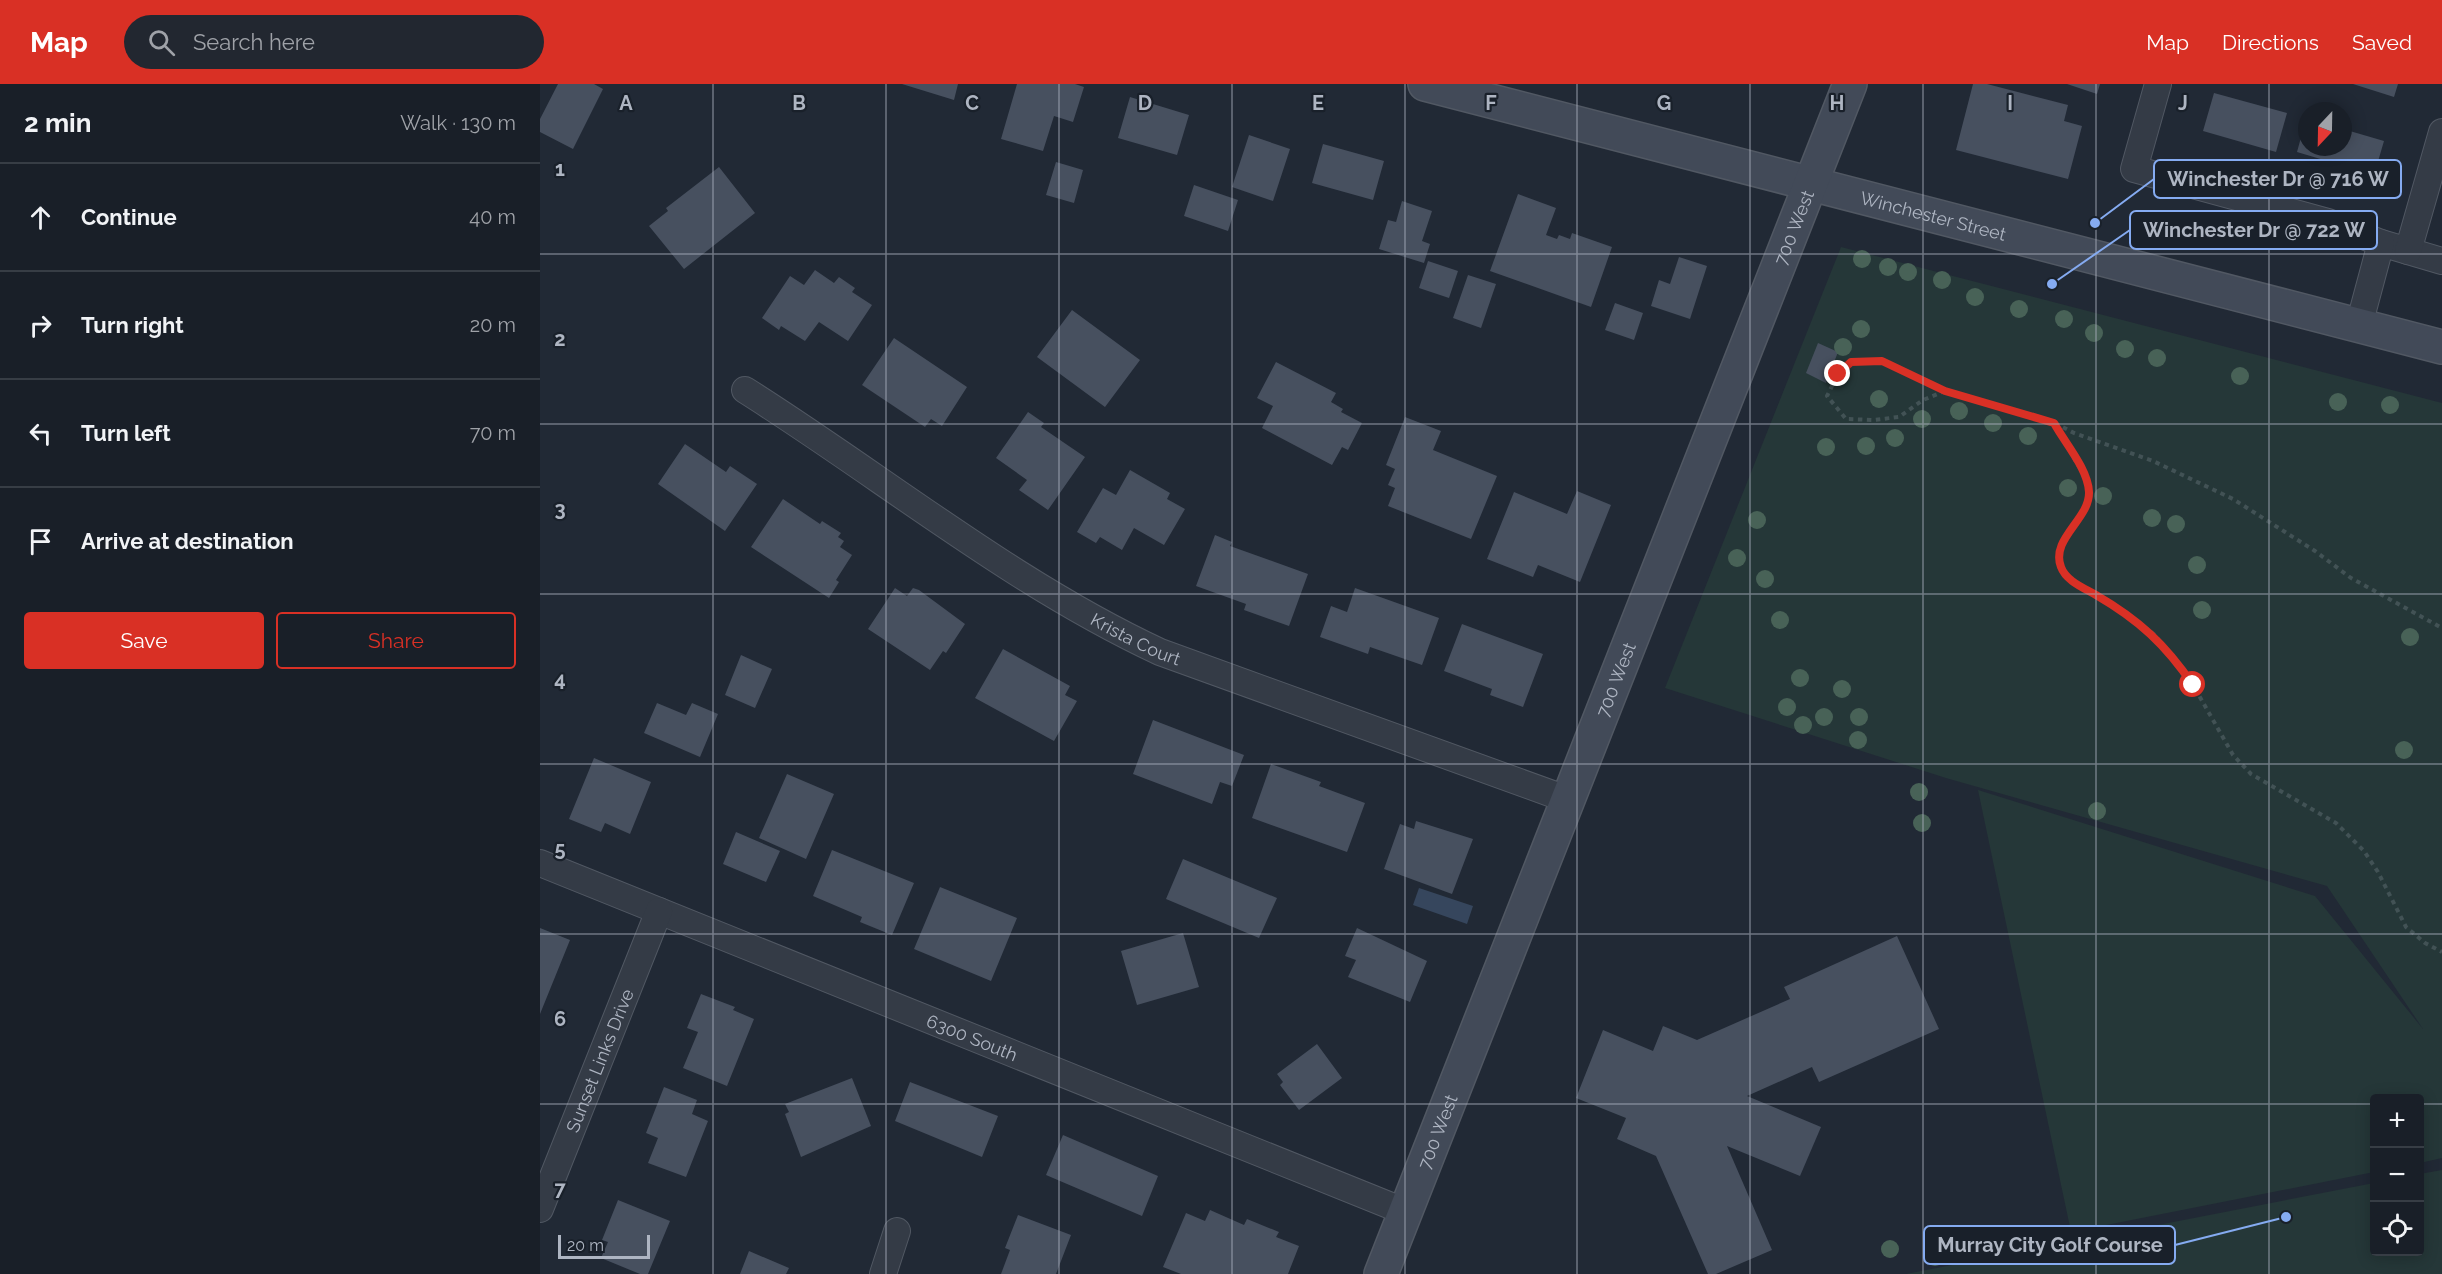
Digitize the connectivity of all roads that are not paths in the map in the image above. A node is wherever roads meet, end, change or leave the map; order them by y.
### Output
1 (1425, 84) edge
2 (1850, 84) edge
3 (2158, 84) edge
4 (2442, 132) edge
5 (1810, 184) junction
6 (2381, 243) junction
7 (2408, 251) junction
8 (2442, 261) edge
9 (2359, 325) junction
10 (2442, 347) edge
11 (745, 390) dead end
12 (1569, 800) junction
13 (540, 863) edge
14 (659, 911) junction
15 (540, 1209) edge
16 (1406, 1212) junction
17 (897, 1231) dead end
18 (883, 1274) edge
19 (1381, 1274) edge

1 - 5 main road, Winchester Street
2 - 5 main road, 700 West
3 - 6 street
4 - 7 street
5 - 9 main road, Winchester Street
5 - 12 main road, 700 West
6 - 7 street
6 - 9 street
7 - 8 street
9 - 10 main road, Winchester Street
11 - 12 street, Krista Court
12 - 16 main road, 700 West
13 - 14 street, 6300 South
14 - 15 street, Sunset Links Drive
14 - 16 street, 6300 South
16 - 19 main road, 700 West
17 - 18 street

